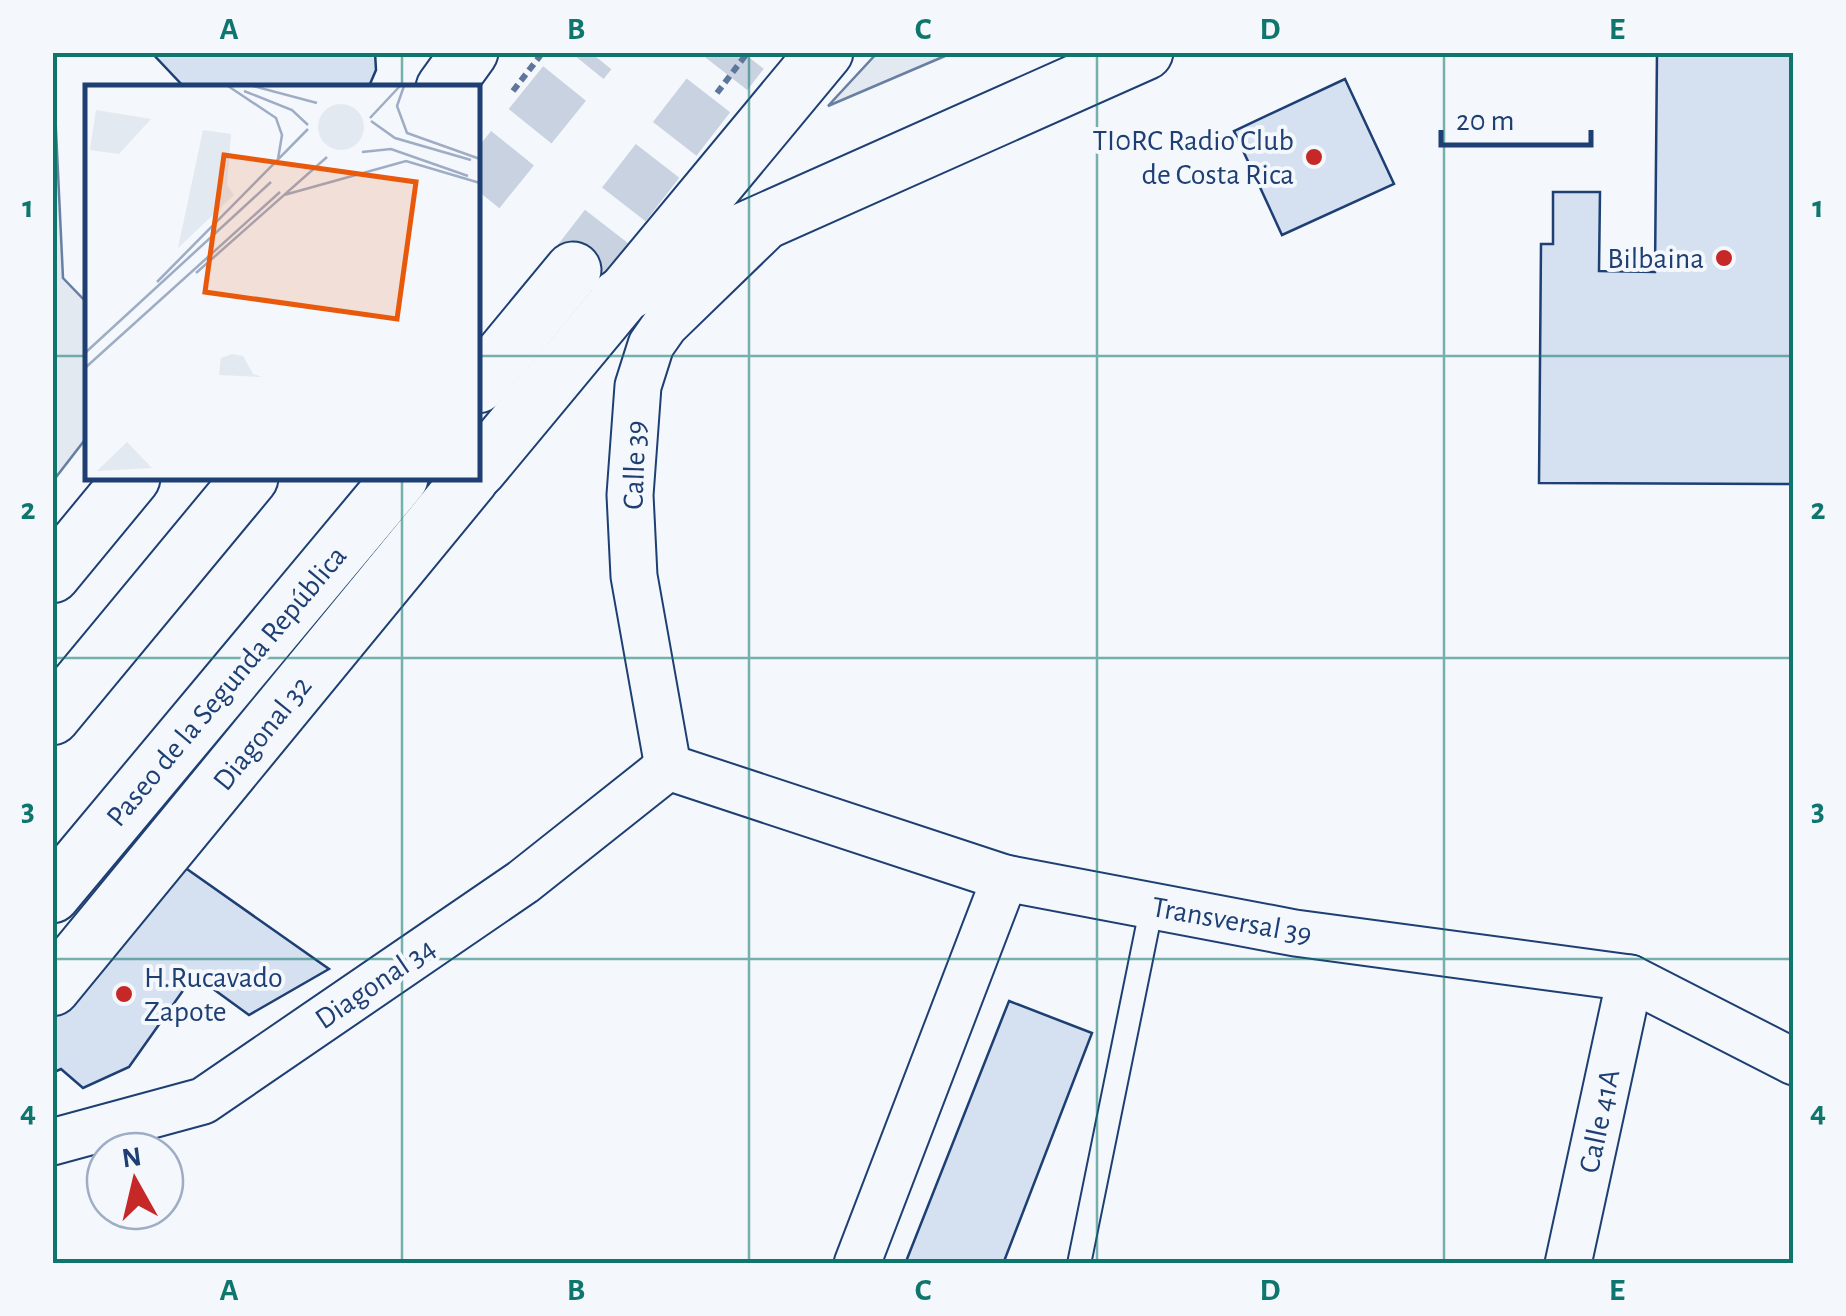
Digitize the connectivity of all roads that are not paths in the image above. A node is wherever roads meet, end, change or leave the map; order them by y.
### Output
1 (470, 52) edge
2 (825, 52) edge
3 (1145, 52) edge
4 (446, 85) edge
5 (780, 214) junction
6 (572, 270) tunnel mouth
7 (619, 298) junction
8 (480, 382) edge
9 (480, 468) edge
10 (130, 480) edge
11 (248, 480) edge
12 (398, 480) edge
13 (469, 480) edge
14 (52, 575) edge
15 (52, 717) edge
16 (668, 767) junction
17 (1006, 878) junction
18 (52, 895) edge
19 (1152, 905) junction
20 (1630, 978) junction
21 (52, 988) edge
22 (1794, 1062) edge
23 (52, 1142) edge
24 (857, 1264) edge
25 (1079, 1264) edge
26 (1568, 1264) edge

1 - 4 main road
2 - 7 main road
3 - 5 main road
5 - 7 main road
5 - 16 street, Calle 39
6 - 8 main road
7 - 9 main road
10 - 14 main road
11 - 15 main road
12 - 18 main road, Paseo de la Segunda República
13 - 21 main road, Diagonal 32
16 - 17 street, Transversal 39
16 - 23 street, Diagonal 34
17 - 19 street, Transversal 39
17 - 24 street
19 - 20 street, Transversal 39
19 - 25 lane
20 - 22 street, Transversal 39
20 - 26 street, Calle 41A

